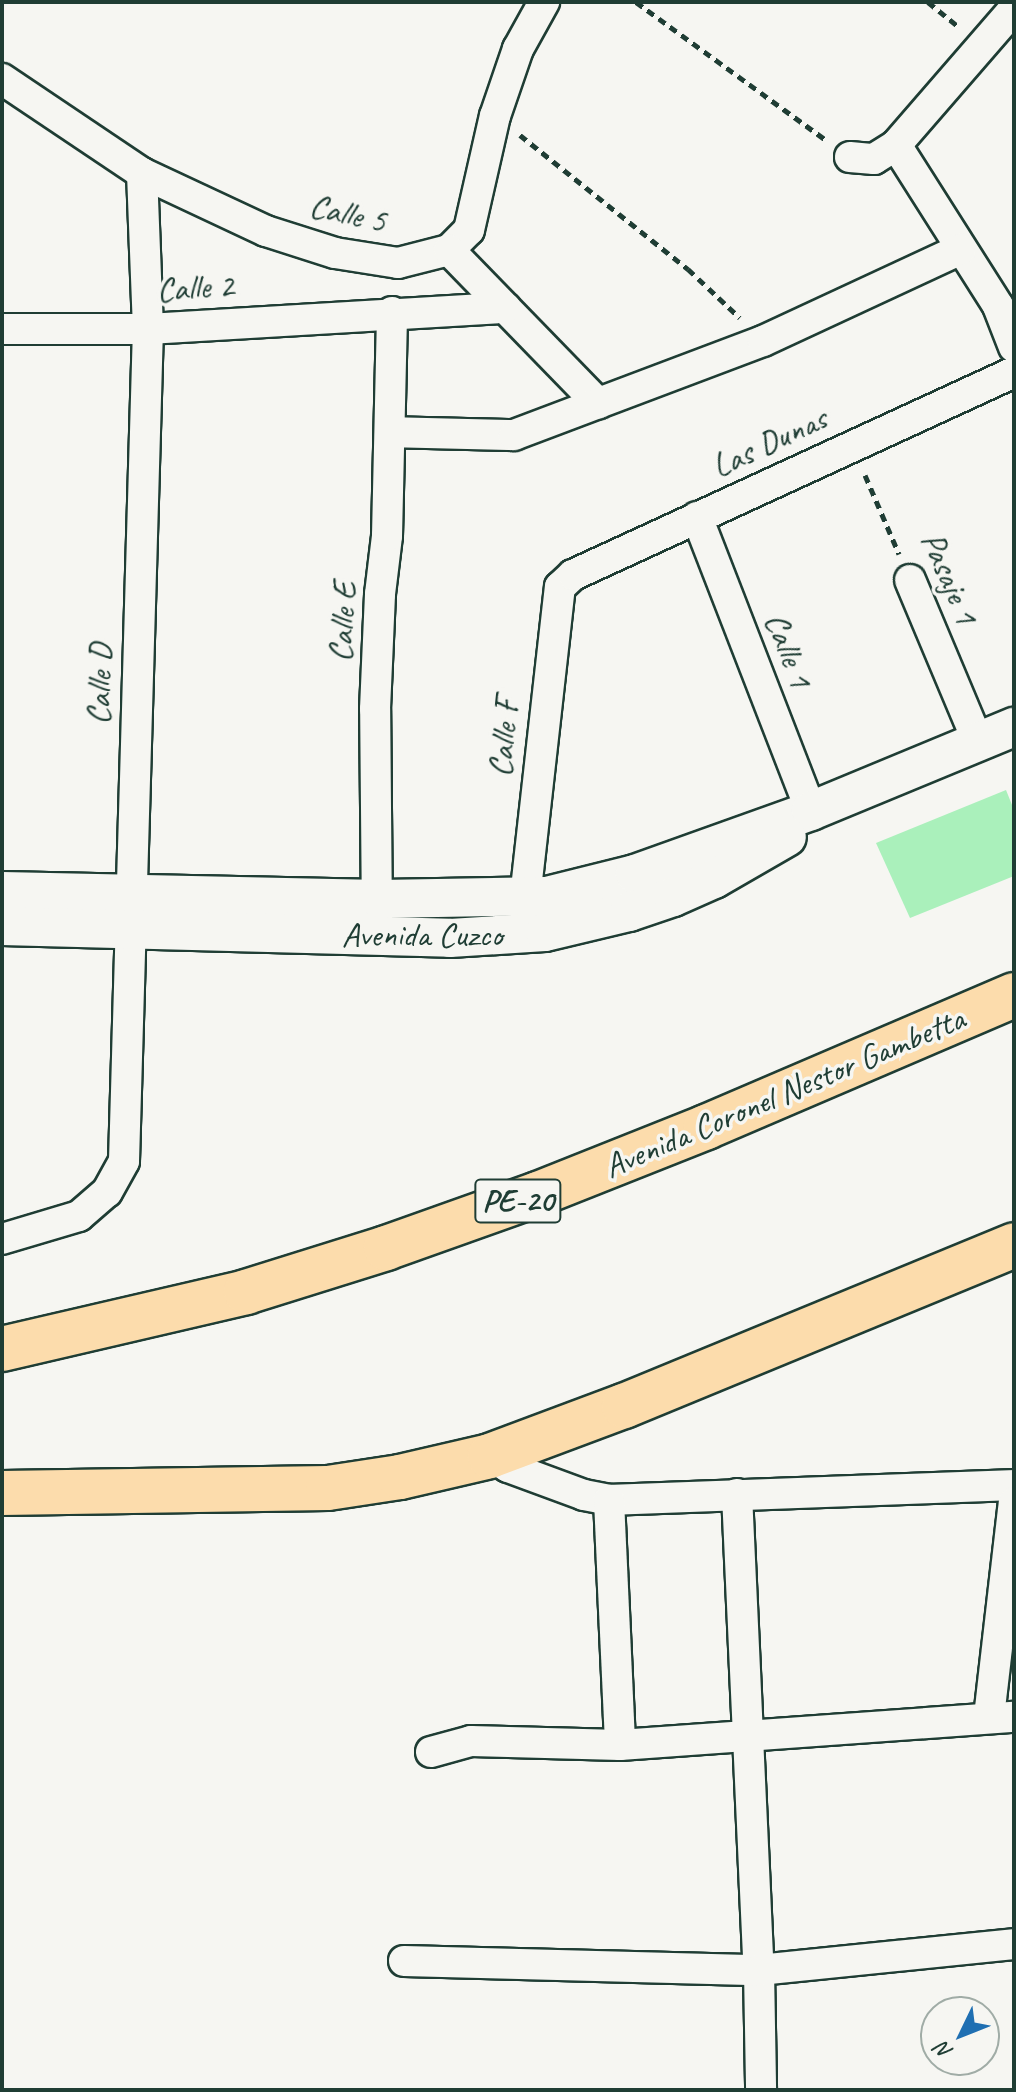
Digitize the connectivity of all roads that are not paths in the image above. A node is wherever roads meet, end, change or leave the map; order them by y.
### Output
1 (544, 2) edge
2 (1014, 9) edge
3 (2, 79) edge
4 (896, 145) junction
5 (850, 157) road end
6 (142, 173) junction
7 (961, 249) junction
8 (449, 250) junction
9 (505, 308) junction
10 (392, 312) junction
11 (2, 329) edge
12 (148, 329) junction
13 (1014, 347) edge
14 (1014, 372) edge
15 (598, 403) junction
16 (390, 432) junction
17 (697, 517) junction
18 (910, 580) road end
19 (560, 587) joint
20 (1014, 727) edge
21 (978, 742) junction
22 (811, 811) junction
23 (2, 891) edge
24 (525, 898) junction
25 (380, 899) junction
26 (131, 913) junction
27 (2, 926) edge
28 (376, 937) junction
29 (1014, 995) edge
30 (2, 1239) edge
31 (1014, 1245) edge
32 (2, 1349) edge
33 (490, 1456) junction
34 (1014, 1485) edge
35 (2, 1493) edge
36 (737, 1494) junction
37 (609, 1500) junction
38 (1014, 1502) edge
39 (1001, 1717) edge
40 (749, 1737) junction
41 (620, 1745) junction
42 (431, 1752) dead end
43 (1014, 1944) edge
44 (404, 1961) dead end
45 (759, 1970) junction
46 (761, 2090) edge

1 - 8 street
2 - 4 street
3 - 6 street, Calle 5
4 - 5 street
4 - 7 street
6 - 8 street, Calle 5
6 - 12 street, Calle D
7 - 13 street
7 - 15 street
8 - 9 street
9 - 10 street, Calle 2
9 - 15 street
10 - 12 street, Calle 2
10 - 16 street, Calle E
11 - 12 street, Calle 2
12 - 26 street, Calle D
14 - 17 street, Las Dunas
15 - 16 street
16 - 25 street, Calle E
17 - 19 street, Las Dunas
17 - 22 street, Calle 1
18 - 21 street, Pasaje 1
19 - 24 street, Calle F
20 - 21 street, Avenida Cuzco
21 - 22 street, Avenida Cuzco
22 - 24 street, Avenida Cuzco
22 - 28 street, Avenida Cuzco
23 - 26 street, Avenida Cuzco
24 - 25 street, Avenida Cuzco
25 - 26 street, Avenida Cuzco
25 - 28 street, Calle E
26 - 27 street, Avenida Cuzco
26 - 28 street, Avenida Cuzco
26 - 30 street, Calle D
29 - 32 highway, Avenida Coronel Nestor Gambetta / PE-20
31 - 33 highway
33 - 35 highway
33 - 37 street
34 - 36 street
36 - 37 street
36 - 40 street
37 - 41 street
38 - 39 street
39 - 40 street
40 - 41 street
40 - 45 street
41 - 42 street
43 - 45 street
44 - 45 street
45 - 46 street

